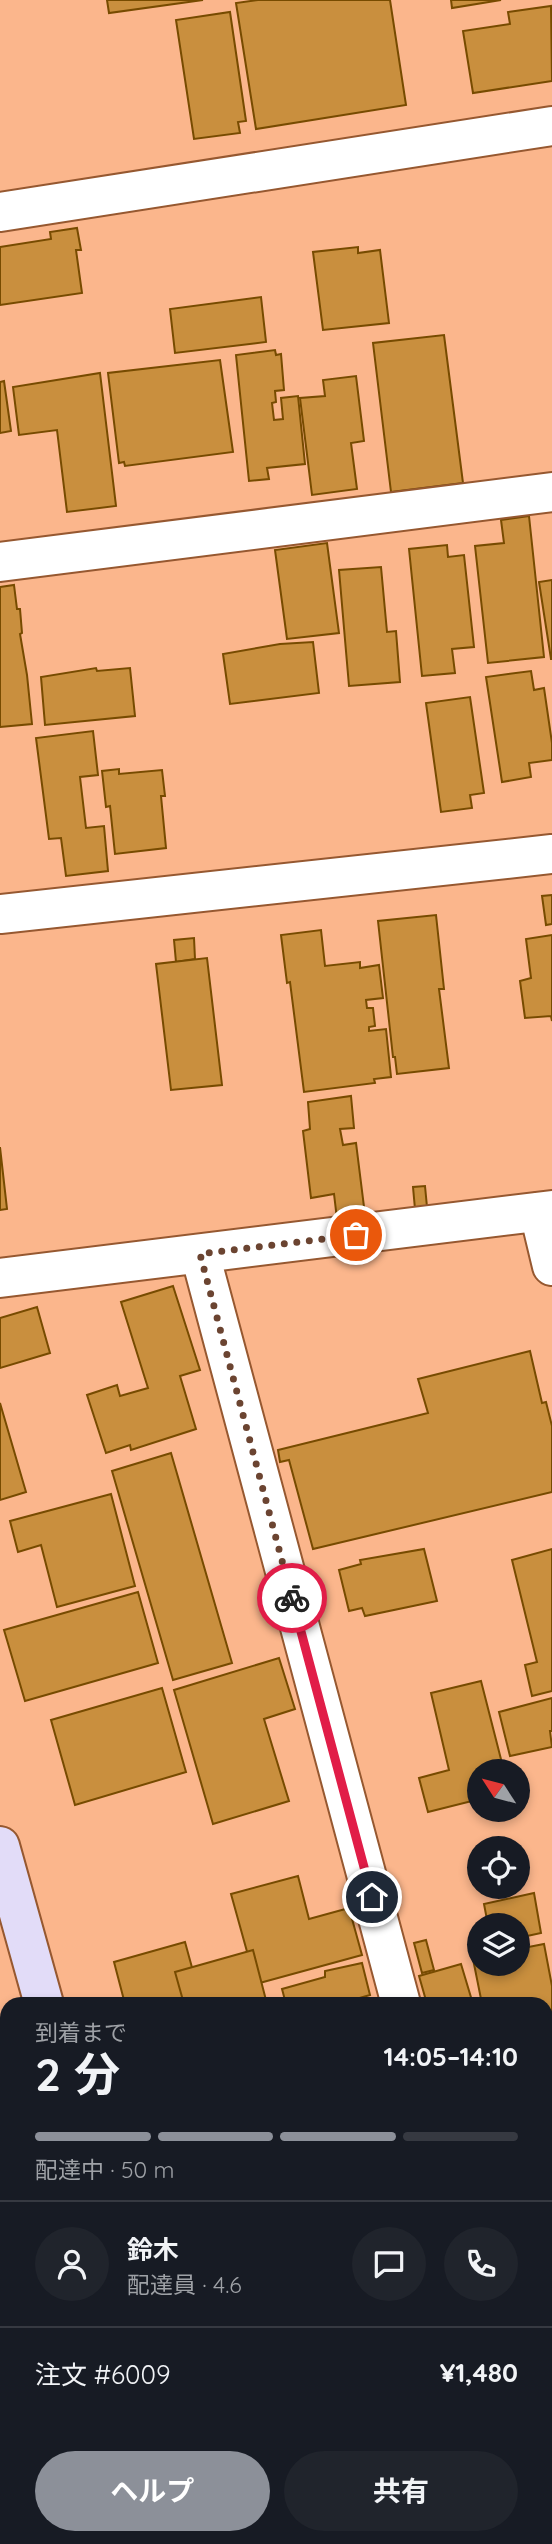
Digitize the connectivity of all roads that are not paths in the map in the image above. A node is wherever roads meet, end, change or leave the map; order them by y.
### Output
1 (552, 126) edge
2 (0, 212) edge
3 (552, 492) edge
4 (0, 562) edge
5 (552, 854) edge
6 (0, 914) edge
7 (545, 1211) edge
8 (200, 1254) junction
9 (552, 1266) edge
10 (0, 1278) edge
11 (0, 1846) edge
12 (42, 1997) edge
13 (399, 1997) edge

1 - 2 street
3 - 4 street
5 - 6 street
7 - 8 street
7 - 9 street
8 - 10 street
8 - 13 street
11 - 12 street

